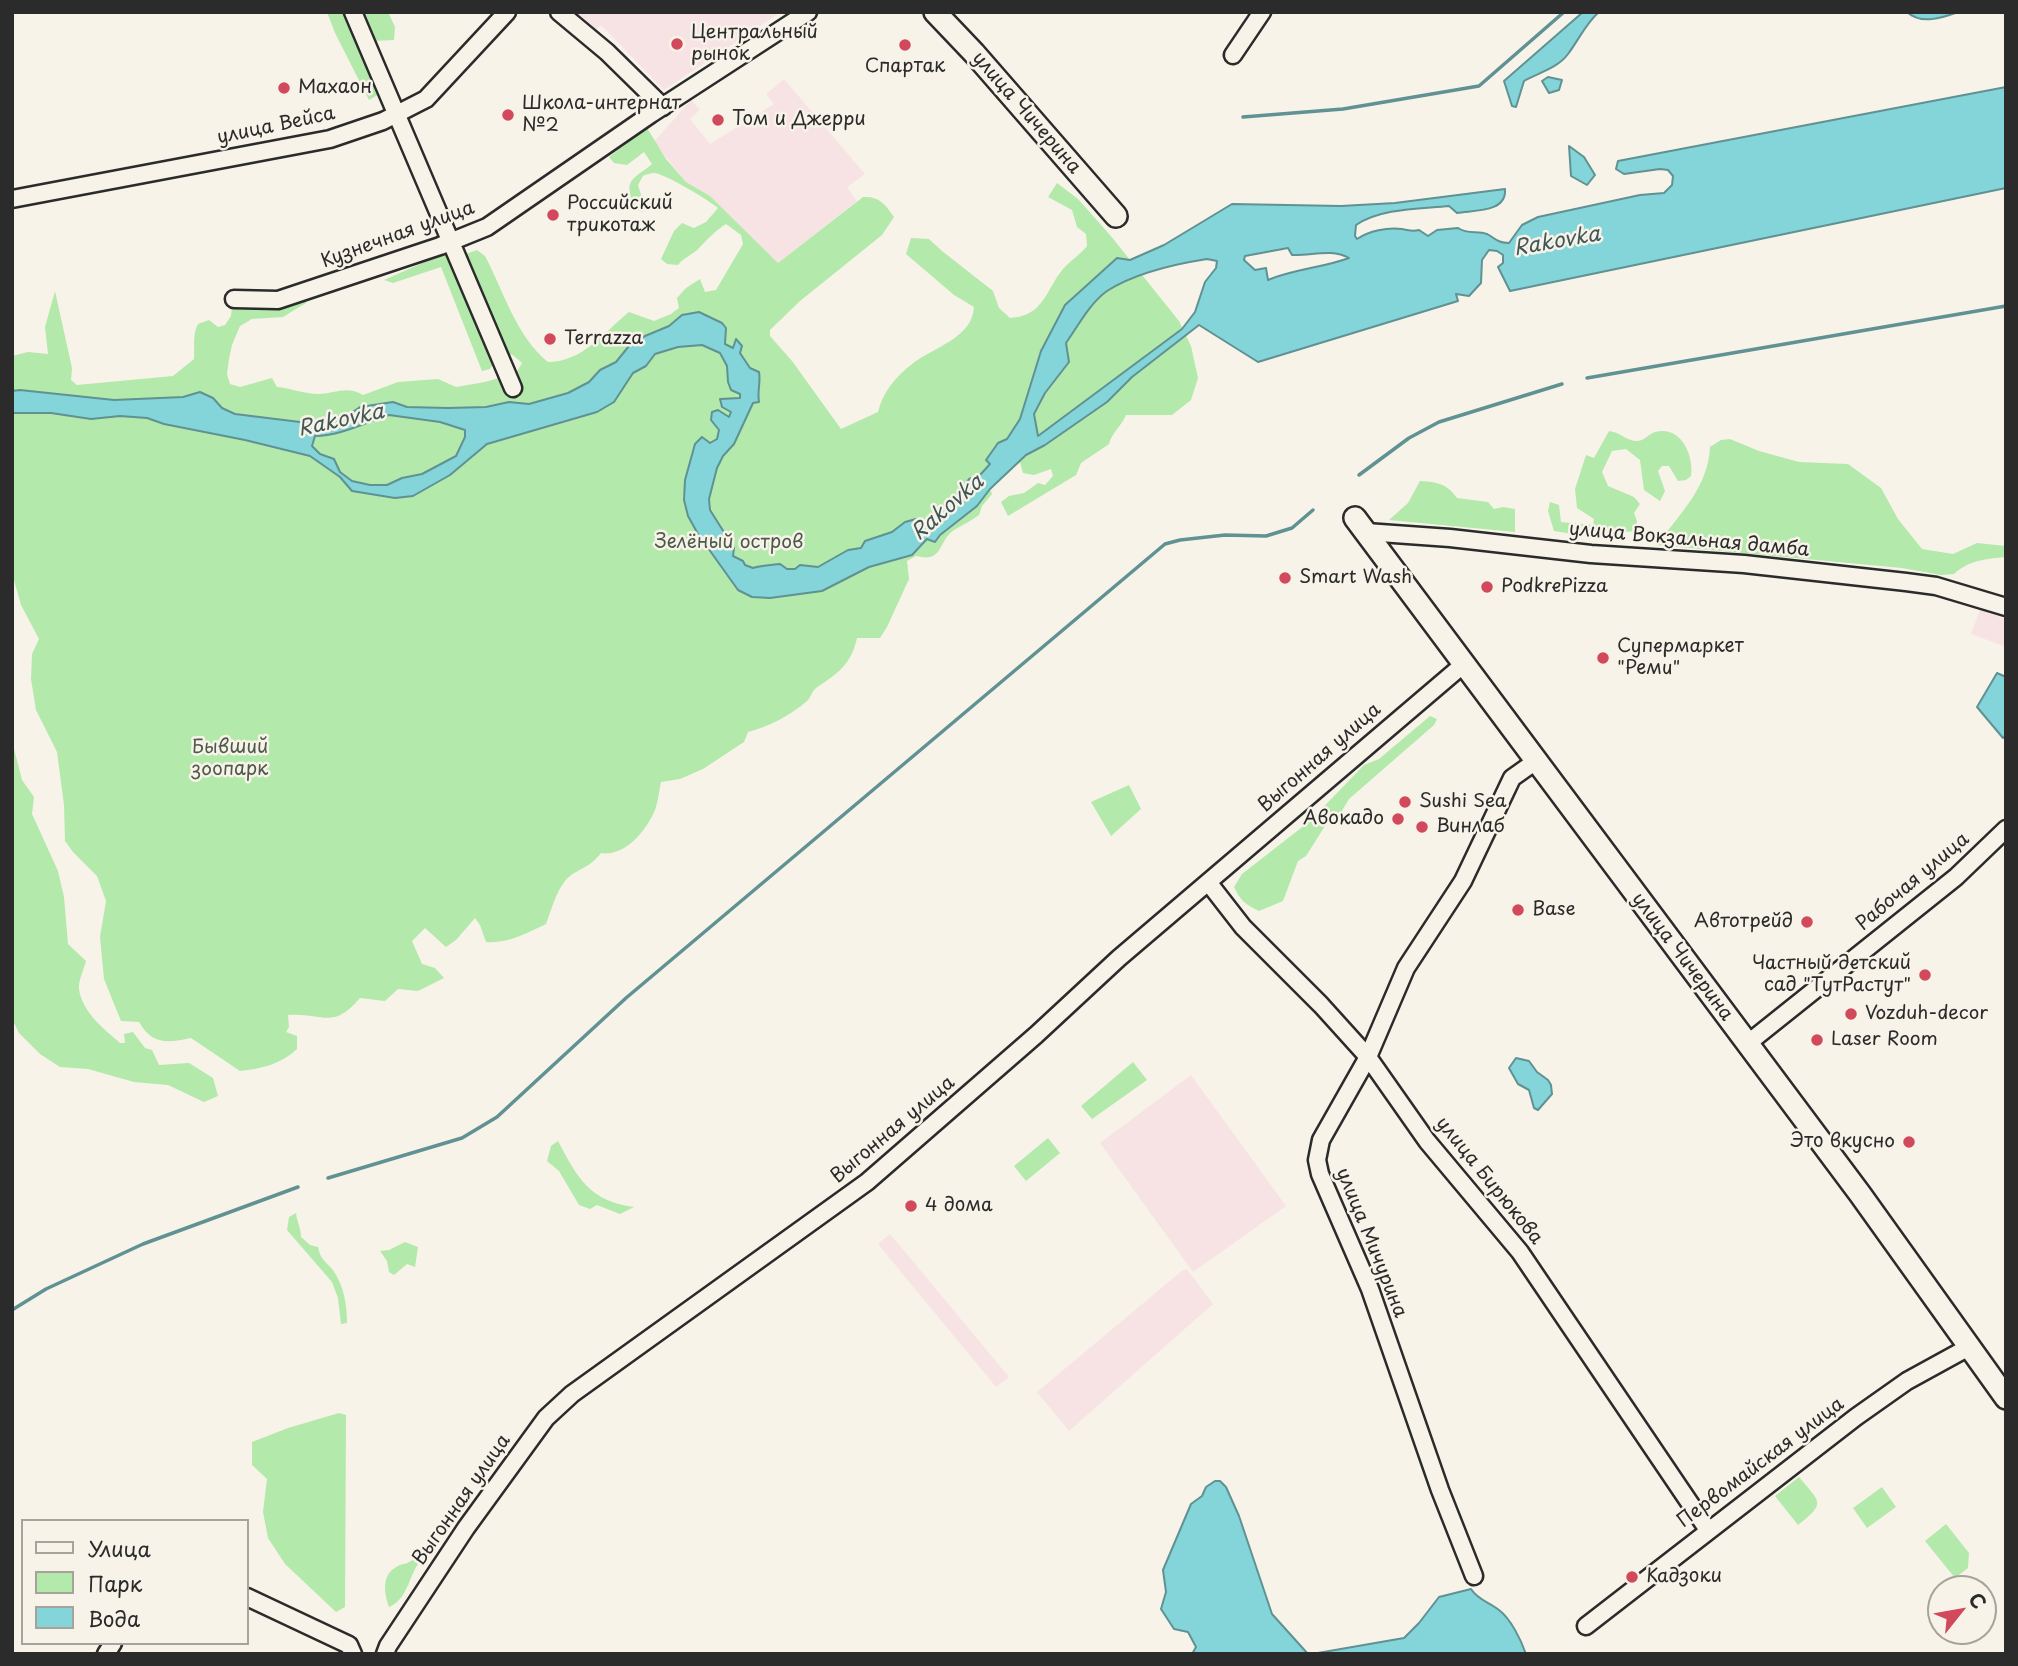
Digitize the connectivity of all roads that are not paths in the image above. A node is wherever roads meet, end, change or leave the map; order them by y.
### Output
1 (353, 12) edge
2 (507, 12) edge
3 (559, 12) edge
4 (808, 12) edge
5 (935, 12) edge
6 (1262, 12) edge
7 (1233, 55) dead end
8 (663, 107) junction
9 (397, 115) junction
10 (12, 199) edge
11 (1116, 216) dead end
12 (452, 242) junction
13 (234, 299) dead end
14 (513, 388) dead end
15 (1360, 525) joint
16 (2006, 607) edge
17 (1464, 663) junction
18 (1536, 761) junction
19 (2006, 829) edge
20 (1208, 881) junction
21 (1747, 1044) junction
22 (1368, 1057) junction
23 (1969, 1347) junction
24 (2006, 1398) edge
25 (1708, 1530) junction
26 (1474, 1576) dead end
27 (248, 1597) edge
28 (1586, 1626) dead end
29 (353, 1654) edge
30 (385, 1654) edge

1 - 9 street
2 - 9 street, улица Вейса
3 - 8 street
4 - 8 street, Кузнечная улица
5 - 11 main road, улица Чичерина
6 - 7 street
8 - 12 street, Кузнечная улица
9 - 10 street, улица Вейса
9 - 12 street
12 - 13 street, Кузнечная улица
12 - 14 street
15 - 16 street, улица Вокзальная дамба
15 - 17 main road, улица Чичерина
17 - 18 main road, улица Чичерина
17 - 20 street, Выгонная улица
18 - 21 main road, улица Чичерина
18 - 22 street, улица Мичурина
19 - 21 street, Рабочая улица
20 - 22 street, улица Бирюкова
20 - 30 street, Выгонная улица
21 - 23 main road, улица Чичерина
22 - 25 street, улица Бирюкова
22 - 26 street, улица Мичурина
23 - 24 main road, улица Чичерина
23 - 25 street, Первомайская улица
25 - 28 street, Первомайская улица
27 - 29 street

